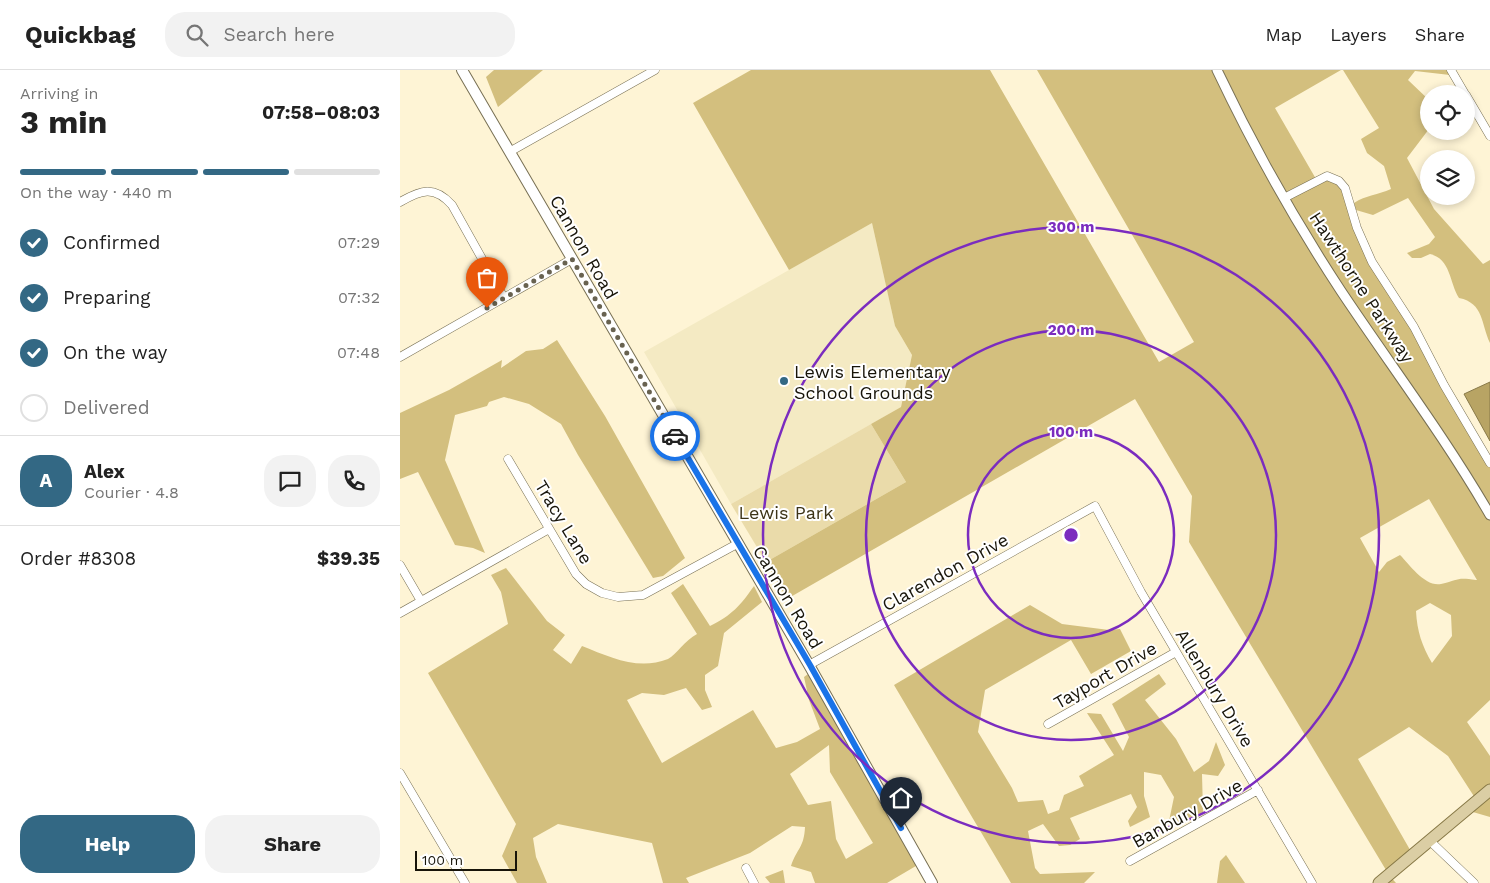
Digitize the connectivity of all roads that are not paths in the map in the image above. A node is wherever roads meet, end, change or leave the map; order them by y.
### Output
1 (462, 70) edge
2 (655, 70) edge
3 (1217, 70) edge
4 (1451, 70) edge
5 (1460, 85) edge
6 (1475, 110) edge
7 (1490, 136) edge
8 (510, 151) junction
9 (1284, 198) junction
10 (400, 202) edge
11 (572, 259) junction
12 (504, 298) junction
13 (400, 357) edge
14 (508, 460) dead end
15 (1490, 463) edge
16 (1096, 506) joint
17 (1490, 515) edge
18 (549, 529) junction
19 (737, 544) junction
20 (400, 565) edge
21 (422, 601) junction
22 (400, 613) edge
23 (1176, 652) junction
24 (810, 665) junction
25 (1048, 724) dead end
26 (400, 772) edge
27 (1258, 790) junction
28 (1490, 790) edge
29 (1430, 840) junction
30 (1130, 861) dead end
31 (746, 868) dead end
32 (464, 883) edge
33 (754, 883) edge
34 (932, 883) edge
35 (1312, 883) edge
36 (1379, 883) edge
37 (1474, 883) edge

1 - 8 main road, Cannon Road
2 - 8 street
3 - 9 street, Hawthorne Parkway
4 - 5 street
6 - 7 street
8 - 11 main road, Cannon Road
9 - 15 street
9 - 17 street, Hawthorne Parkway
10 - 12 street
11 - 12 street
11 - 19 main road, Cannon Road
12 - 13 street
14 - 18 street, Tracy Lane
16 - 23 street, Allenbury Drive
16 - 24 street, Clarendon Drive
18 - 19 street, Tracy Lane
18 - 21 street
19 - 24 main road, Cannon Road
20 - 21 street
21 - 22 street
23 - 25 street, Tayport Drive
23 - 27 street, Allenbury Drive
24 - 34 main road, Cannon Road
26 - 32 street
27 - 30 street, Banbury Drive
27 - 35 street, Allenbury Drive
28 - 29 main road
29 - 36 main road
29 - 37 street
31 - 33 street

